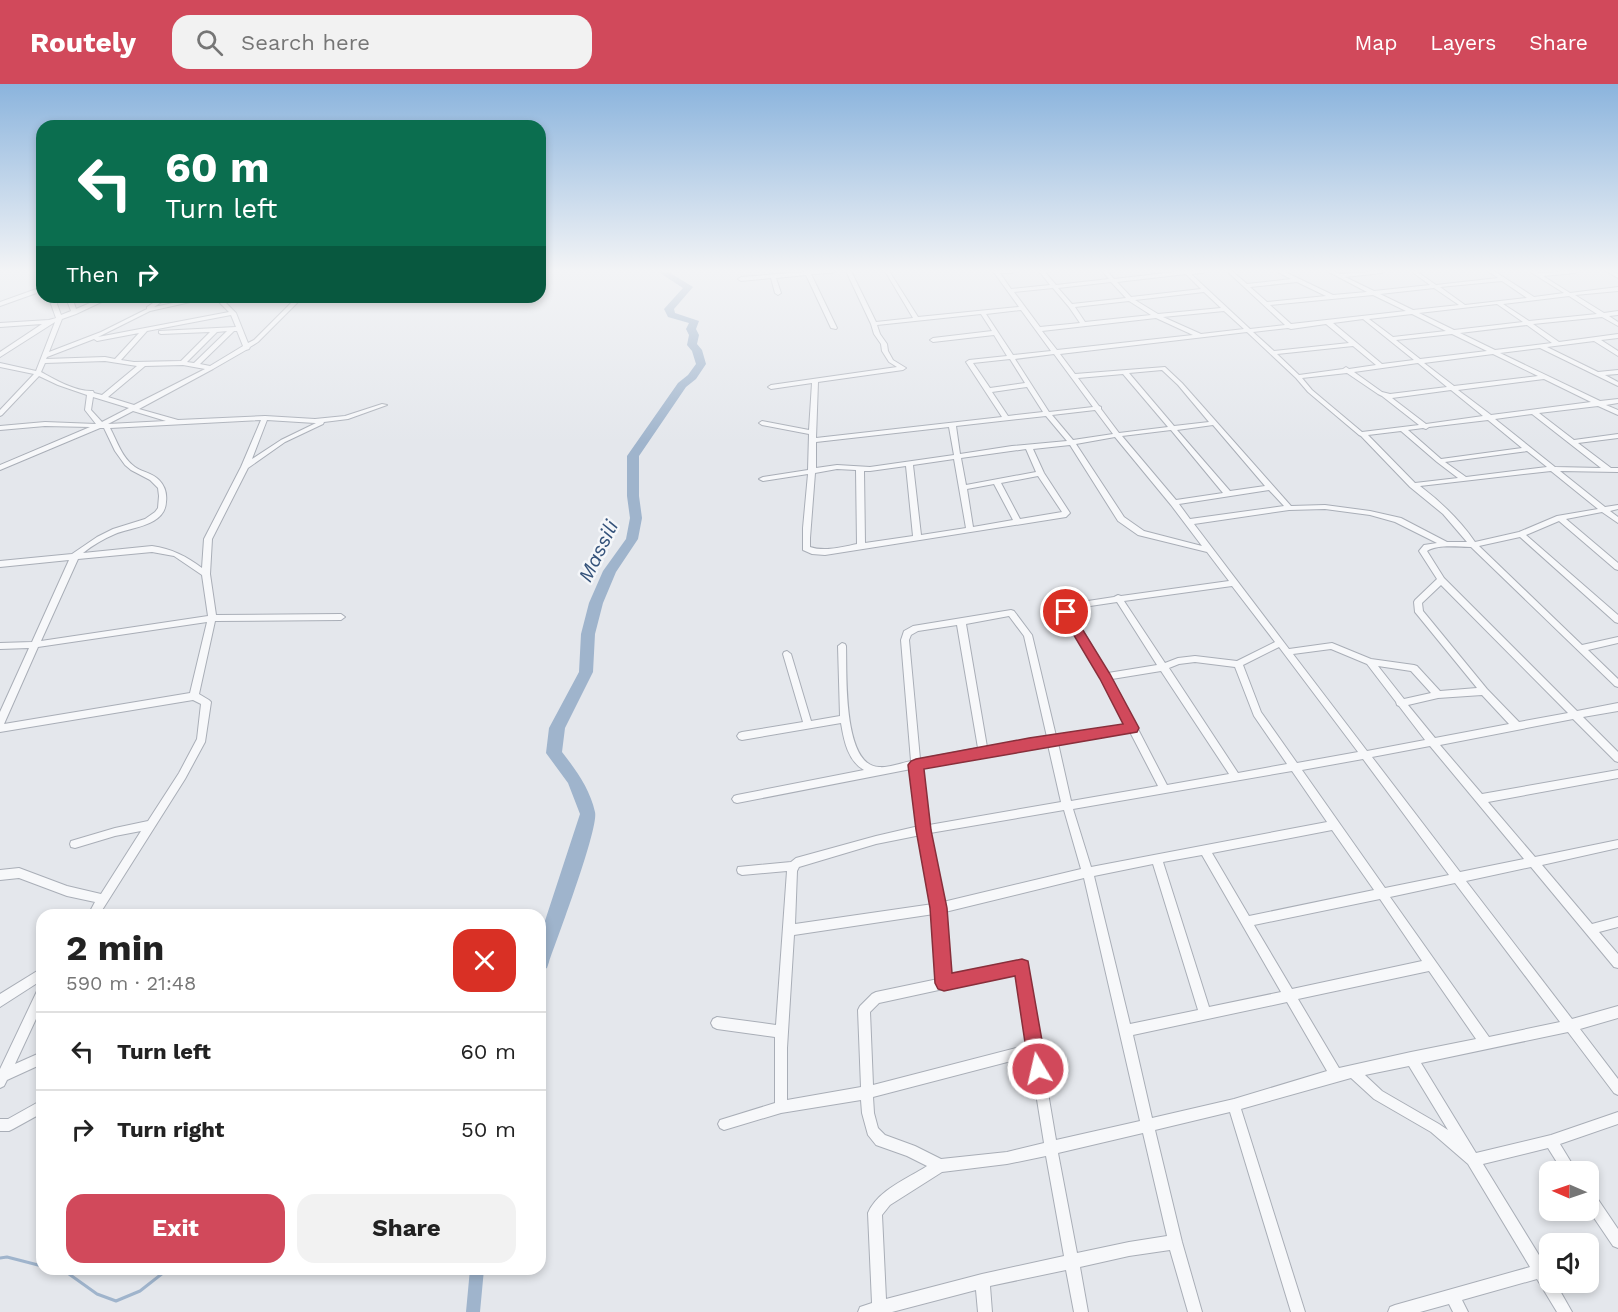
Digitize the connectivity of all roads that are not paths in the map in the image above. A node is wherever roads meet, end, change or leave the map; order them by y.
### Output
1 (40, 328) edge
2 (55, 328) edge
3 (111, 328) edge
4 (159, 328) edge
5 (267, 328) edge
6 (875, 328) edge
7 (991, 328) edge
8 (1048, 328) edge
9 (1183, 328) edge
10 (1245, 328) edge
11 (1277, 328) edge
12 (1335, 328) edge
13 (1378, 328) edge
14 (1448, 328) edge
15 (1485, 328) edge
16 (1536, 328) edge
17 (216, 329) junction
18 (236, 329) junction
19 (1041, 329) joint
20 (146, 331) junction
21 (1248, 331) junction
22 (1455, 332) junction
23 (994, 333) junction
24 (1618, 336) edge
25 (1201, 337) junction
26 (1392, 339) junction
27 (1595, 339) junction
28 (88, 340) junction
29 (933, 340) dead end
30 (1354, 344) junction
31 (1558, 344) junction
32 (1541, 347) junction
33 (247, 348) junction
34 (1057, 351) junction
35 (1495, 352) junction
36 (1272, 353) junction
37 (1618, 354) edge
38 (0, 355) edge
39 (1010, 357) junction
40 (44, 358) junction
41 (1419, 360) junction
42 (117, 361) junction
43 (144, 363) junction
44 (183, 363) junction
45 (196, 364) junction
46 (0, 365) edge
47 (1378, 365) junction
48 (211, 368) junction
49 (1346, 369) junction
50 (1125, 372) junction
51 (1618, 372) edge
52 (38, 374) junction
53 (1597, 374) junction
54 (1075, 376) junction
55 (1298, 377) junction
56 (1545, 377) junction
57 (815, 380) junction
58 (1618, 384) edge
59 (1028, 385) junction
60 (771, 387) dead end
61 (1454, 389) junction
62 (989, 390) junction
63 (91, 392) junction
64 (1385, 395) junction
65 (105, 396) junction
66 (1618, 401) edge
67 (1600, 404) junction
68 (384, 405) dead end
69 (1099, 408) junction
70 (134, 409) junction
71 (1533, 411) junction
72 (1, 412) edge
73 (1047, 413) junction
74 (1618, 413) edge
75 (266, 418) junction
76 (1007, 418) junction
77 (1490, 418) junction
78 (328, 420) junction
79 (181, 423) junction
80 (762, 423) dead end
81 (1214, 423) junction
82 (952, 425) junction
83 (102, 426) junction
84 (1426, 427) junction
85 (0, 428) edge
86 (1174, 428) junction
87 (1404, 430) junction
88 (1117, 435) junction
89 (1363, 435) junction
90 (812, 436) junction
91 (1618, 436) edge
92 (1071, 442) junction
93 (1572, 442) junction
94 (1029, 447) junction
95 (1528, 449) junction
96 (958, 456) junction
97 (1439, 461) junction
98 (909, 464) junction
99 (245, 467) junction
100 (0, 468) edge
101 (860, 469) junction
102 (1552, 469) junction
103 (1609, 470) junction
104 (1618, 470) edge
105 (812, 471) junction
106 (1040, 473) junction
107 (763, 479) dead end
108 (1466, 480) junction
109 (997, 482) junction
110 (1413, 485) junction
111 (1271, 487) junction
112 (963, 488) junction
113 (1228, 494) junction
114 (1174, 503) junction
115 (1618, 507) edge
116 (1289, 508) junction
117 (1603, 509) junction
118 (1560, 518) junction
119 (1618, 521) edge
120 (1018, 522) junction
121 (1188, 522) junction
122 (970, 530) junction
123 (1521, 534) junction
124 (916, 537) junction
125 (1446, 544) junction
126 (861, 545) junction
127 (1473, 545) junction
128 (1209, 550) junction
129 (75, 556) junction
130 (0, 564) edge
131 (1618, 567) edge
132 (206, 574) junction
133 (1441, 580) junction
134 (1234, 583) junction
135 (1118, 598) junction
136 (341, 617) dead end
137 (212, 618) junction
138 (1618, 620) edge
139 (961, 622) junction
140 (1618, 640) edge
141 (1280, 643) junction
142 (33, 645) junction
143 (0, 646) edge
144 (842, 646) dead end
145 (1581, 648) junction
146 (1287, 652) junction
147 (787, 654) dead end
148 (1370, 662) junction
149 (1238, 664) junction
150 (1164, 667) junction
151 (1106, 677) junction
152 (1618, 684) edge
153 (1484, 691) junction
154 (1438, 695) junction
155 (194, 696) junction
156 (1400, 703) junction
157 (1618, 707) edge
158 (1575, 716) junction
159 (846, 719) junction
160 (0, 722) edge
161 (808, 726) junction
162 (1517, 726) junction
163 (0, 728) edge
164 (1132, 728) junction
165 (742, 736) dead end
166 (1052, 740) junction
167 (1433, 743) junction
168 (983, 751) junction
169 (1365, 755) junction
170 (1618, 758) edge
171 (916, 765) junction
172 (1293, 766) junction
173 (879, 771) junction
174 (1618, 774) edge
175 (1236, 777) junction
176 (1164, 789) junction
177 (738, 799) dead end
178 (1480, 799) junction
179 (1067, 805) junction
180 (150, 825) junction
181 (1334, 825) junction
182 (923, 830) junction
183 (75, 844) dead end
184 (1618, 844) edge
185 (1205, 851) junction
186 (1157, 860) junction
187 (1531, 861) junction
188 (794, 866) junction
189 (741, 870) dead end
190 (1088, 872) junction
191 (0, 875) edge
192 (1458, 878) junction
193 (1382, 892) junction
194 (102, 900) junction
195 (939, 908) junction
196 (97, 909) edge
197 (1246, 922) junction
198 (1618, 922) edge
199 (790, 930) junction
200 (1590, 930) junction
201 (1618, 963) edge
202 (1430, 965) junction
203 (36, 977) edge
204 (944, 983) junction
205 (1289, 996) junction
206 (0, 1001) edge
207 (36, 1006) edge
208 (1618, 1012) edge
209 (1205, 1014) junction
210 (717, 1023) dead end
211 (1569, 1026) junction
212 (1126, 1030) junction
213 (782, 1032) junction
214 (1485, 1042) junction
215 (1035, 1049) junction
216 (1411, 1058) junction
217 (36, 1061) edge
218 (1352, 1071) junction
219 (1336, 1075) junction
220 (2, 1079) edge
221 (1618, 1089) edge
222 (869, 1092) junction
223 (1234, 1105) junction
224 (781, 1107) junction
225 (36, 1109) edge
226 (1618, 1118) edge
227 (724, 1124) dead end
228 (1147, 1124) junction
229 (0, 1125) edge
230 (1551, 1141) junction
231 (1051, 1148) junction
232 (1473, 1160) junction
233 (1564, 1161) edge
234 (940, 1166) junction
235 (1599, 1213) edge
236 (1618, 1241) edge
237 (1175, 1242) junction
238 (1072, 1262) junction
239 (1539, 1269) edge
240 (1539, 1271) edge
241 (982, 1281) junction
242 (1553, 1293) edge
243 (1452, 1296) junction
244 (880, 1310) edge
245 (865, 1312) edge
246 (985, 1312) edge
247 (1081, 1312) edge
248 (1195, 1312) edge
249 (1298, 1312) edge
250 (1399, 1312) edge
251 (1461, 1312) edge
252 (1565, 1312) edge

1 - 38 street
2 - 40 street
3 - 28 street
4 - 20 street
5 - 33 street
6 - 57 street
7 - 23 street
8 - 19 street
9 - 25 street
10 - 21 street
11 - 21 street
12 - 30 street
13 - 26 street
14 - 22 street
15 - 22 street
16 - 31 street
17 - 18 street
17 - 20 street
17 - 44 street
18 - 33 street
18 - 45 street
19 - 34 street
20 - 28 street
20 - 42 street
21 - 25 street
21 - 36 street
22 - 26 street
22 - 35 street
23 - 29 street
23 - 39 street
24 - 27 street
25 - 34 street
26 - 41 street
27 - 31 street
27 - 37 street
28 - 40 street
30 - 36 street
30 - 47 street
31 - 32 street
32 - 35 street
32 - 53 street
33 - 48 street
34 - 39 street
34 - 54 street
35 - 41 street
35 - 56 street
36 - 55 street
39 - 59 street
39 - 62 street
40 - 42 street
40 - 52 street
41 - 47 street
41 - 61 street
42 - 43 street
43 - 44 street
43 - 65 street
44 - 45 street
45 - 48 street
46 - 52 street
47 - 49 street
48 - 70 street
49 - 55 street
49 - 64 street
50 - 54 street
50 - 81 street
50 - 86 street
51 - 53 street
52 - 63 street
52 - 72 street
53 - 58 street
54 - 69 street
55 - 89 street
56 - 61 street
56 - 67 street
57 - 60 street
57 - 90 street
59 - 62 street
59 - 73 street
61 - 64 street
61 - 77 street
62 - 76 street
63 - 65 street
63 - 83 street
64 - 84 street
65 - 70 street
66 - 67 street
67 - 71 street
67 - 74 street
68 - 78 street
69 - 73 street
69 - 88 street
70 - 79 street
70 - 83 street
71 - 77 street
71 - 93 street
73 - 76 street
73 - 92 street
75 - 78 street
75 - 79 street
75 - 99 street
76 - 82 street
77 - 84 street
77 - 95 street
78 - 99 street
79 - 83 street
80 - 90 street
81 - 86 street
81 - 111 street
82 - 90 street
82 - 96 street
83 - 85 street
83 - 100 street
83 - 129 street
84 - 87 street
86 - 88 street
86 - 113 street
87 - 89 street
87 - 97 street
88 - 92 street
88 - 114 street
89 - 110 street
90 - 105 street
91 - 93 street
92 - 94 street
92 - 128 street
93 - 103 street
94 - 96 street
94 - 106 street
95 - 97 street
95 - 102 street
96 - 98 street
96 - 112 street
97 - 108 street
98 - 101 street
98 - 124 street
99 - 132 street
101 - 105 street
101 - 126 street
102 - 103 street
102 - 108 street
102 - 117 street
103 - 104 street
105 - 107 street
105 - 126 street
106 - 109 street
106 - 120 street
108 - 110 street
109 - 112 street
109 - 120 street
110 - 127 street
111 - 113 street
111 - 116 street
112 - 122 street
113 - 114 street
114 - 121 street
115 - 117 street
116 - 121 street
116 - 125 street
117 - 118 street
117 - 119 street
118 - 123 street
118 - 131 street
120 - 122 street
121 - 128 street
122 - 124 street
123 - 127 street
123 - 138 street
124 - 126 street
125 - 127 street
125 - 133 street
127 - 145 street
128 - 134 street
129 - 130 street
129 - 132 street
129 - 142 street
132 - 137 street
133 - 153 street
133 - 158 street
134 - 135 street
134 - 141 street
135 - 150 street
135 - 151 street
136 - 137 street
137 - 142 street
137 - 155 street
139 - 166 street
139 - 168 street
139 - 171 street
140 - 145 street
141 - 146 street
141 - 149 street
142 - 143 street
142 - 160 street
144 - 159 street
145 - 152 street
146 - 148 street
146 - 169 street
147 - 161 street
148 - 154 street
148 - 156 street
149 - 150 street
149 - 172 street
150 - 151 street
150 - 175 street
151 - 164 street
153 - 154 street
153 - 162 street
154 - 156 street
155 - 163 street
155 - 180 street
156 - 167 street
157 - 158 street
158 - 162 street
158 - 170 street
159 - 161 street
159 - 173 street
161 - 165 street
162 - 167 street
164 - 166 street
164 - 176 street
166 - 168 street
166 - 179 street
167 - 169 street
167 - 178 street
168 - 171 street
169 - 172 street
169 - 192 street
171 - 173 street
171 - 182 street
172 - 175 street
172 - 181 street
173 - 177 street
174 - 178 street
175 - 176 street
176 - 179 street
178 - 187 street
179 - 182 street
179 - 190 street
180 - 183 street
180 - 194 street
181 - 185 street
181 - 193 street
182 - 188 street
182 - 195 street
184 - 187 street
185 - 186 street
185 - 197 street
186 - 190 street
186 - 209 street
187 - 192 street
187 - 200 street
188 - 189 street
188 - 199 street
190 - 195 street
190 - 212 street
191 - 194 street
192 - 193 street
192 - 211 street
193 - 197 street
193 - 202 street
194 - 196 street
195 - 199 street
195 - 204 street
197 - 205 street
198 - 200 street
199 - 213 street
200 - 201 street
202 - 205 street
202 - 214 street
203 - 206 street
204 - 215 street
204 - 222 street
205 - 209 street
205 - 219 street
207 - 220 street
208 - 211 street
209 - 212 street
210 - 213 street
211 - 214 street
211 - 221 street
212 - 228 street
213 - 224 street
214 - 216 street
215 - 222 street
215 - 231 street
216 - 218 street
216 - 232 street
217 - 220 street
218 - 219 street
218 - 232 street
219 - 223 street
222 - 224 street
222 - 234 street
223 - 228 street
223 - 249 street
224 - 227 street
225 - 229 street
226 - 230 street
228 - 231 street
228 - 237 street
230 - 232 street
230 - 233 street
231 - 234 street
231 - 238 street
232 - 239 street
234 - 244 street
235 - 236 street
237 - 238 street
237 - 248 street
238 - 241 street
238 - 247 street
240 - 243 street
241 - 244 street
241 - 246 street
242 - 252 street
243 - 250 street
243 - 251 street
244 - 245 street

